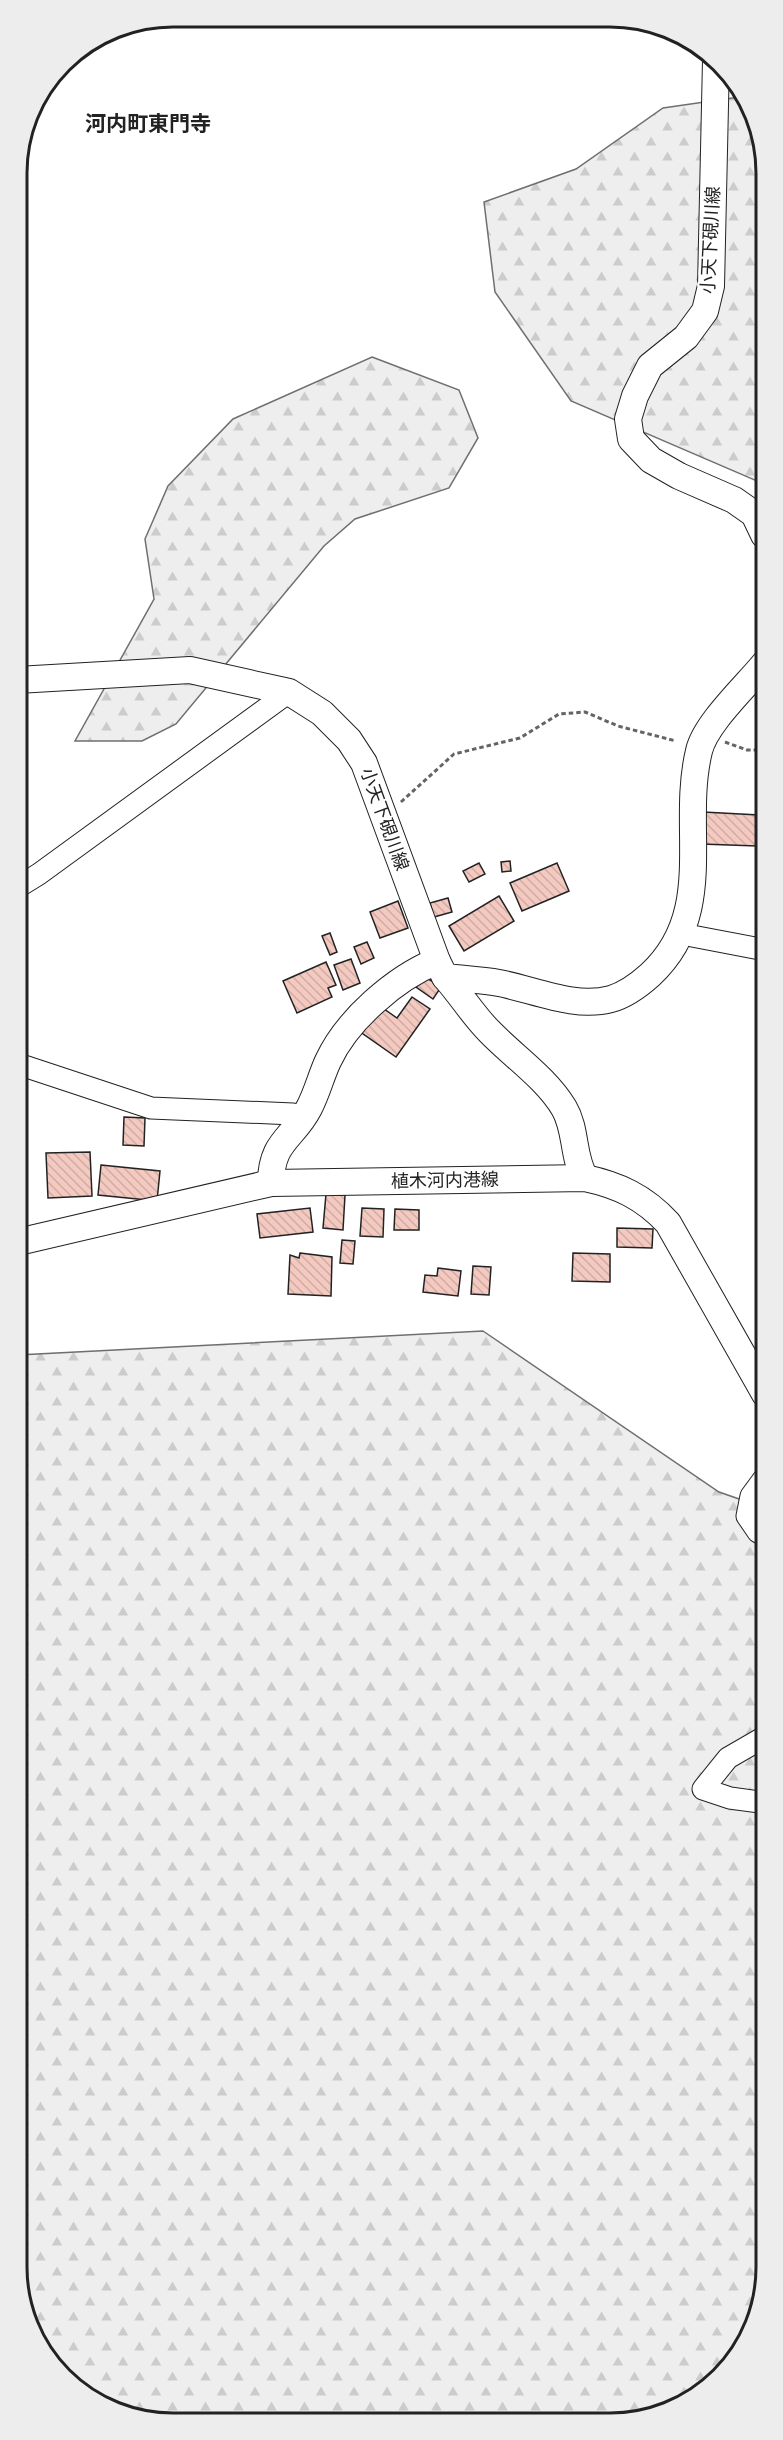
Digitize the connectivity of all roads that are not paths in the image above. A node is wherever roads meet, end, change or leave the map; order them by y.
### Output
1 (716, 73) edge
2 (756, 518) edge
3 (756, 674) edge
4 (27, 679) edge
5 (289, 692) junction
6 (27, 881) edge
7 (682, 932) junction
8 (756, 948) edge
9 (441, 969) junction
10 (27, 1067) edge
11 (302, 1117) junction
12 (585, 1178) junction
13 (271, 1182) junction
14 (27, 1240) edge
15 (756, 1378) edge
16 (756, 1489) edge
17 (756, 1529) edge
18 (756, 1741) edge
19 (756, 1802) edge

1 - 2 main road, 小天下硯川線
3 - 7 main road
4 - 5 main road, 小天下硯川線
5 - 6 street
5 - 9 main road, 小天下硯川線
7 - 8 street
7 - 9 main road
9 - 11 main road
9 - 12 main road, 小天下硯川線
10 - 11 street
11 - 13 main road
12 - 13 main road, 植木河内港線
12 - 15 main road, 植木河内港線
13 - 14 main road, 植木河内港線
16 - 17 street
18 - 19 street

